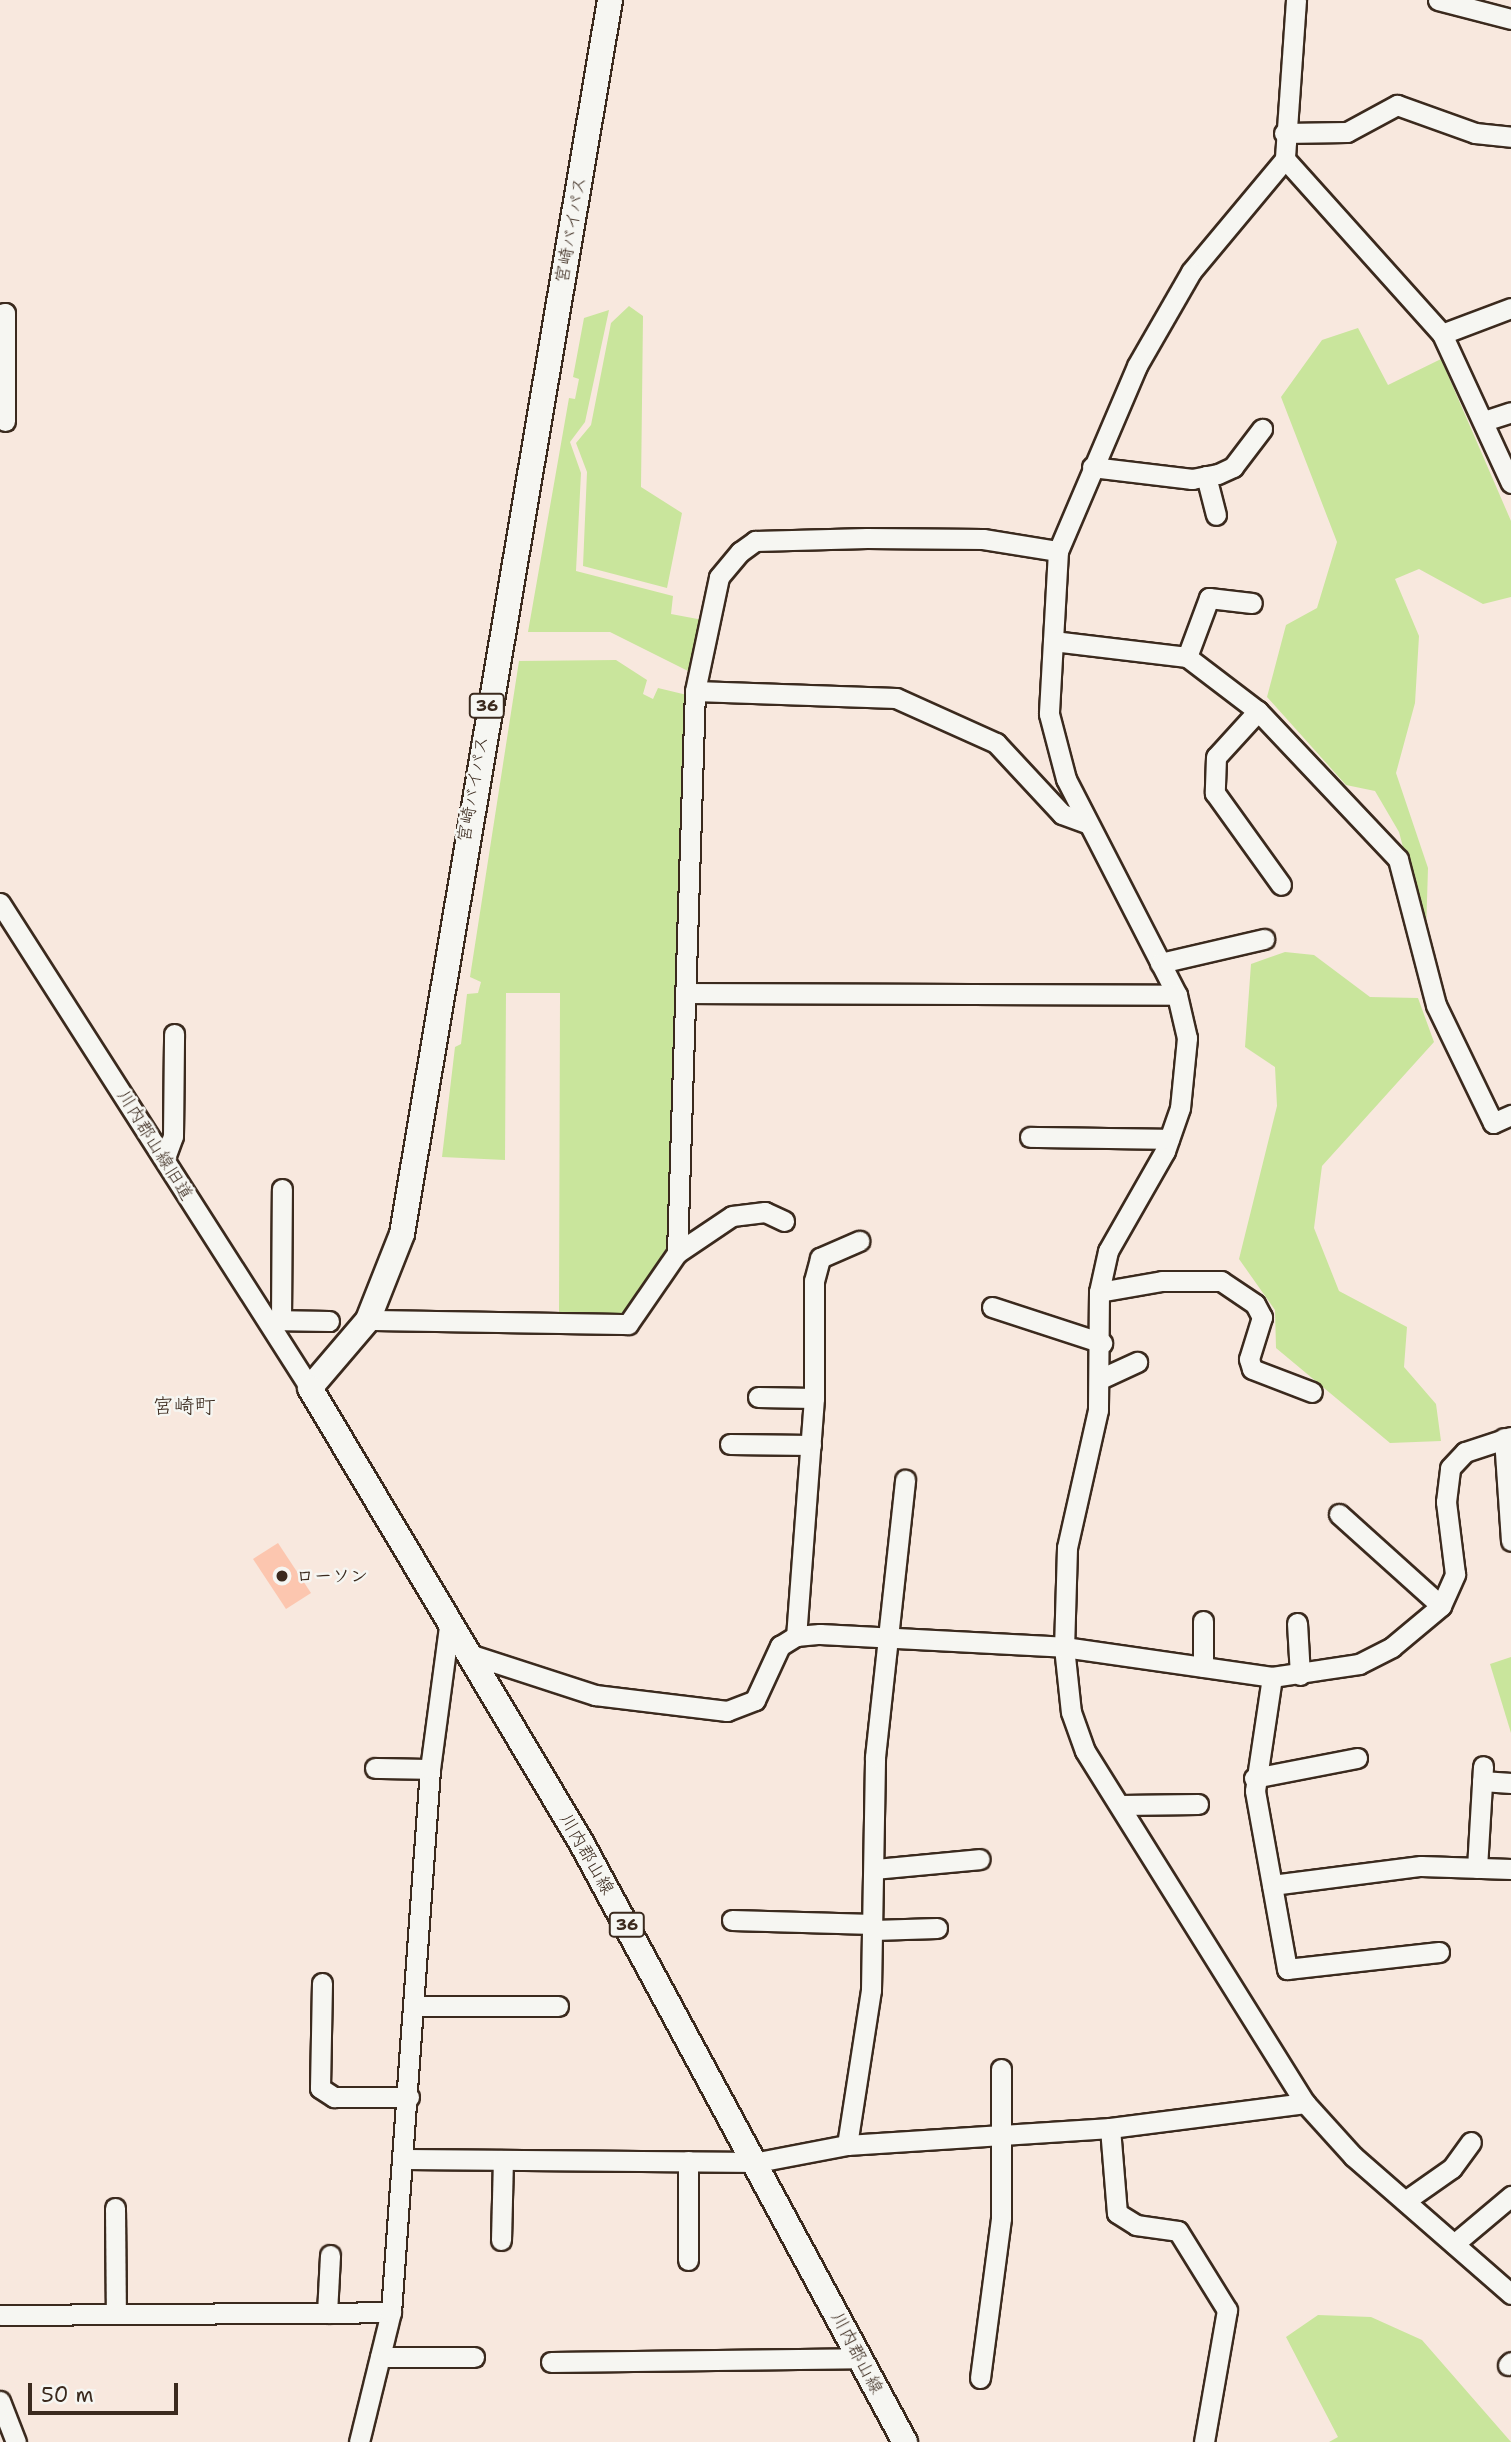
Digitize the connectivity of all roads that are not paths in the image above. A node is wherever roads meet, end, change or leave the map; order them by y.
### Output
1 (610, 0) edge
2 (1296, 0) edge
3 (1438, 0) edge
4 (1511, 19) edge
5 (1284, 133) junction
6 (1511, 137) edge
7 (1285, 159) junction
8 (1511, 308) edge
9 (0, 313) edge
10 (1441, 334) junction
11 (1511, 412) edge
12 (5, 421) dead end
13 (1484, 421) junction
14 (1262, 429) dead end
15 (1093, 467) junction
16 (1206, 476) junction
17 (1511, 482) edge
18 (1216, 515) dead end
19 (1058, 551) junction
20 (1252, 603) dead end
21 (1054, 641) junction
22 (1188, 657) junction
23 (695, 691) junction
24 (1258, 711) junction
25 (1087, 823) junction
26 (1281, 885) dead end
27 (0, 902) edge
28 (1264, 939) dead end
29 (1160, 963) junction
30 (690, 993) junction
31 (1177, 995) junction
32 (174, 1034) dead end
33 (1511, 1115) edge
34 (1030, 1137) dead end
35 (1169, 1139) junction
36 (165, 1158) junction
37 (282, 1189) dead end
38 (784, 1221) dead end
39 (859, 1241) dead end
40 (677, 1253) junction
41 (1099, 1292) junction
42 (992, 1307) dead end
43 (261, 1320) junction
44 (281, 1320) junction
45 (368, 1320) junction
46 (329, 1321) dead end
47 (1102, 1343) junction
48 (1137, 1362) dead end
49 (1100, 1378) junction
50 (310, 1388) junction
51 (1312, 1392) dead end
52 (758, 1396) dead end
53 (814, 1398) junction
54 (1507, 1438) edge
55 (730, 1444) dead end
56 (811, 1444) junction
57 (905, 1480) dead end
58 (1339, 1514) dead end
59 (1511, 1541) edge
60 (1441, 1606) junction
61 (450, 1620) junction
62 (1203, 1621) dead end
63 (1297, 1623) dead end
64 (796, 1636) junction
65 (885, 1640) junction
66 (1064, 1647) junction
67 (469, 1654) junction
68 (1203, 1667) junction
69 (1300, 1675) junction
70 (1272, 1677) junction
71 (1357, 1758) dead end
72 (375, 1768) dead end
73 (430, 1769) junction
74 (1254, 1778) junction
75 (1511, 1783) edge
76 (1198, 1804) dead end
77 (1121, 1805) junction
78 (980, 1859) dead end
79 (1477, 1868) junction
80 (875, 1869) junction
81 (1511, 1869) edge
82 (1272, 1885) junction
83 (732, 1920) dead end
84 (873, 1927) junction
85 (937, 1928) dead end
86 (1439, 1952) dead end
87 (322, 1983) dead end
88 (413, 2006) junction
89 (558, 2006) dead end
90 (1000, 2069) dead end
91 (409, 2098) junction
92 (1305, 2103) junction
93 (1110, 2129) junction
94 (1000, 2136) junction
95 (1471, 2143) dead end
96 (847, 2146) junction
97 (406, 2159) junction
98 (503, 2160) junction
99 (688, 2161) junction
100 (758, 2162) junction
101 (1511, 2196) edge
102 (1405, 2202) junction
103 (115, 2208) dead end
104 (501, 2240) dead end
105 (1454, 2244) junction
106 (330, 2255) dead end
107 (688, 2260) dead end
108 (1511, 2294) edge
109 (391, 2312) junction
110 (327, 2313) junction
111 (116, 2314) junction
112 (0, 2315) edge
113 (380, 2357) junction
114 (474, 2357) dead end
115 (860, 2358) junction
116 (551, 2362) dead end
117 (980, 2378) dead end
118 (0, 2401) edge
119 (16, 2442) edge
120 (359, 2442) edge
121 (905, 2442) edge
122 (1204, 2442) edge

1 - 45 main road, 宮崎バイパス / 36
2 - 5 street
3 - 4 street
5 - 6 street
5 - 7 street
7 - 10 street
7 - 15 street
8 - 10 street
9 - 12 street
10 - 13 street
11 - 13 street
13 - 17 street
14 - 16 street
15 - 16 street
15 - 19 street
16 - 18 street
19 - 21 street
19 - 23 street
20 - 22 street
21 - 22 street
21 - 25 street
22 - 24 street
23 - 25 street
23 - 30 street
24 - 26 street
24 - 33 street
25 - 29 street
27 - 36 street, 川内郡山線旧道
28 - 29 street
29 - 31 street
30 - 31 street
30 - 40 street
31 - 35 street
32 - 36 street
34 - 35 street
35 - 41 street
36 - 43 street, 川内郡山線旧道
37 - 44 street
38 - 40 street
39 - 53 street
40 - 45 street
41 - 47 street
41 - 51 street
42 - 47 street
43 - 44 street
43 - 50 street, 川内郡山線旧道
44 - 46 street
45 - 50 main road, 宮崎バイパス / 36
47 - 49 street
48 - 49 street
49 - 66 street
50 - 61 main road, 川内郡山線 / 36
52 - 53 street
53 - 56 street
54 - 59 street
54 - 60 street
55 - 56 street
56 - 64 street
57 - 65 street
58 - 60 street
60 - 69 street
61 - 67 main road, 川内郡山線 / 36
61 - 73 street
62 - 68 street
63 - 69 street
64 - 65 street
64 - 67 street
65 - 66 street
65 - 80 street
66 - 68 street
66 - 77 street
67 - 100 main road, 川内郡山線 / 36
68 - 70 street
69 - 70 street
70 - 74 street
71 - 74 street
72 - 73 street
73 - 88 street
74 - 82 street
75 - 79 street
76 - 77 street
77 - 92 street
78 - 80 street
79 - 81 street
79 - 82 street
80 - 84 street
82 - 86 street
83 - 84 street
84 - 85 street
84 - 96 street
87 - 91 street
88 - 89 street
88 - 91 street
90 - 94 street
91 - 97 street
92 - 93 street
92 - 102 street
93 - 94 street
93 - 122 street
94 - 96 street
94 - 117 street
95 - 102 street
96 - 100 street
97 - 98 street
97 - 109 street
98 - 99 street
98 - 104 street
99 - 100 street
99 - 107 street
100 - 115 main road, 川内郡山線 / 36
101 - 105 street
102 - 105 street
103 - 111 street
105 - 108 street
106 - 110 street
109 - 110 street
109 - 113 street
110 - 111 street
111 - 112 street
113 - 114 street
113 - 120 street
115 - 116 street
115 - 121 main road, 川内郡山線 / 36
118 - 119 street

